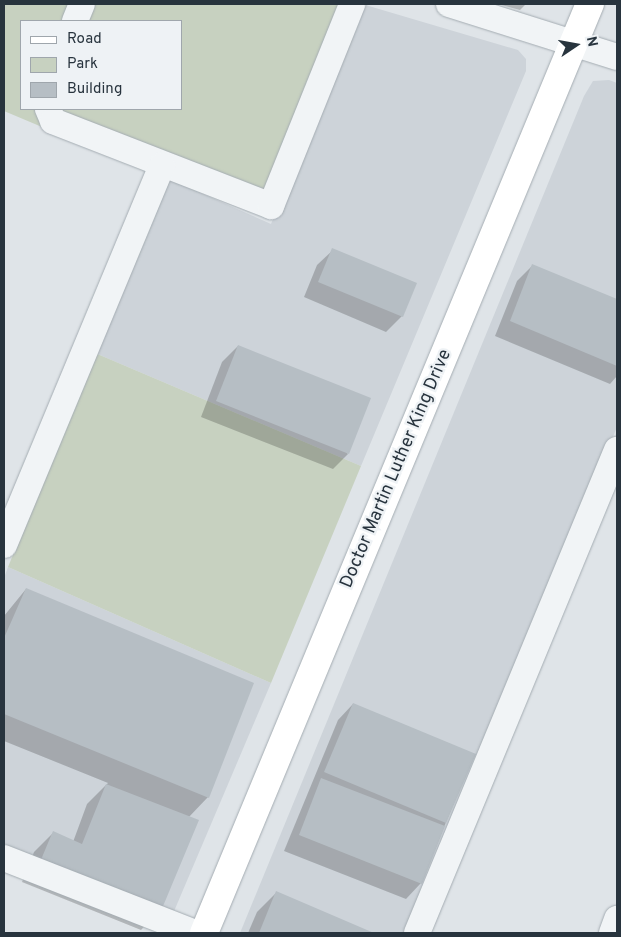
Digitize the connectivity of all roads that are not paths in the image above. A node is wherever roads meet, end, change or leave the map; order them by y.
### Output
1 (82, 4) edge
2 (352, 4) edge
3 (449, 4) edge
4 (590, 4) edge
5 (75, 20) edge
6 (574, 43) junction
7 (617, 57) edge
8 (48, 110) edge
9 (162, 166) junction
10 (617, 450) edge
11 (4, 545) edge
12 (4, 858) edge
13 (617, 919) edge
14 (195, 933) edge
15 (204, 933) edge
16 (417, 933) edge
17 (612, 933) edge

1 - 5 street
2 - 9 street
3 - 6 street
4 - 6 main road, Doctor Martin Luther King Drive
6 - 7 street
6 - 15 main road, Doctor Martin Luther King Drive
8 - 9 street
9 - 11 street
10 - 16 street
12 - 14 street
13 - 17 street

